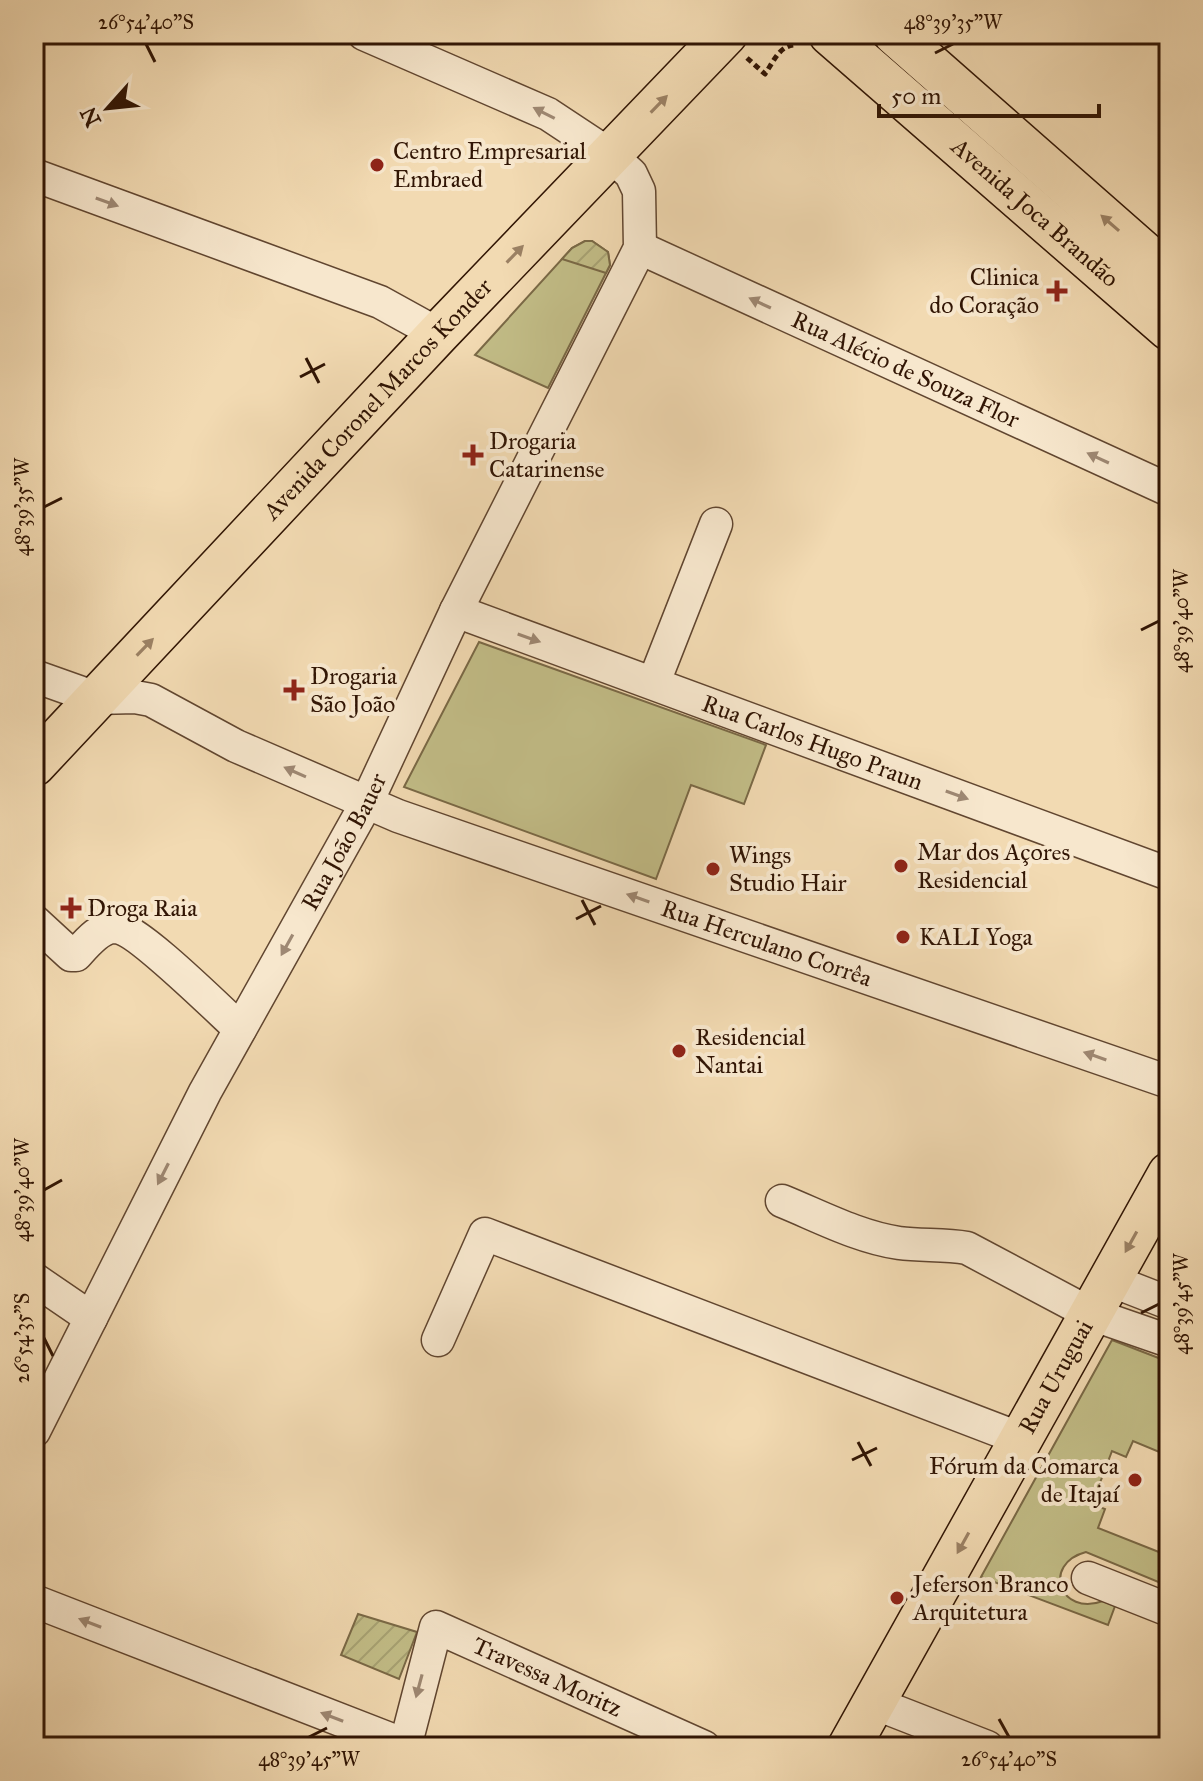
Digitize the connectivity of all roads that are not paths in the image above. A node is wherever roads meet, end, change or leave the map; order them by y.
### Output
1 (364, 34) edge
2 (895, 34) edge
3 (723, 35) edge
4 (817, 42) edge
5 (610, 155) junction
6 (34, 175) edge
7 (640, 248) junction
8 (1169, 275) edge
9 (1169, 329) edge
10 (438, 334) junction
11 (1169, 490) edge
12 (716, 524) dead end
13 (456, 611) junction
14 (34, 676) edge
15 (654, 682) junction
16 (96, 698) junction
17 (34, 765) edge
18 (366, 804) junction
19 (1169, 874) edge
20 (34, 921) edge
21 (240, 1029) junction
22 (1169, 1082) edge
23 (1169, 1174) edge
24 (782, 1201) dead end
25 (34, 1279) edge
26 (1100, 1297) junction
27 (1169, 1303) edge
28 (91, 1318) junction
29 (438, 1340) dead end
30 (1169, 1341) edge
31 (34, 1431) edge
32 (1021, 1439) junction
33 (1088, 1578) dead end
34 (34, 1601) edge
35 (1169, 1610) edge
36 (874, 1703) junction
37 (405, 1746) edge
38 (704, 1747) edge
39 (849, 1747) edge
40 (987, 1747) edge

5 -> 1 street
8 -> 2 main road, Avenida Joca Brandão
5 -> 3 main road, Avenida Coronel Marcos Konder
4 - 9 main road, Avenida Joca Brandão
5 - 7 street
10 -> 5 main road, Avenida Coronel Marcos Konder
6 -> 10 street
11 -> 7 street, Rua Alécio de Souza Flor
7 - 13 street, Rua João Bauer
16 -> 10 main road, Avenida Coronel Marcos Konder
12 - 15 street
13 -> 15 street, Rua Carlos Hugo Praun
13 - 18 street, Rua João Bauer
14 - 16 street
15 -> 19 street, Rua Carlos Hugo Praun
16 - 17 main road, Avenida Coronel Marcos Konder
18 -> 16 street, Rua Herculano Corrêa
18 -> 21 street, Rua João Bauer
22 -> 18 street, Rua Herculano Corrêa
20 - 21 street
21 -> 28 street, Rua João Bauer
23 -> 26 main road, Rua Uruguai
24 - 26 street
25 - 28 street
26 - 27 street
26 - 30 street
26 - 32 main road, Rua Uruguai
28 - 31 street, Rua João Bauer
29 - 32 street
32 -> 36 main road, Rua Uruguai
33 - 35 street
37 -> 34 street
36 - 39 main road, Rua Uruguai
36 - 40 street
38 -> 37 street, Travessa Moritz

